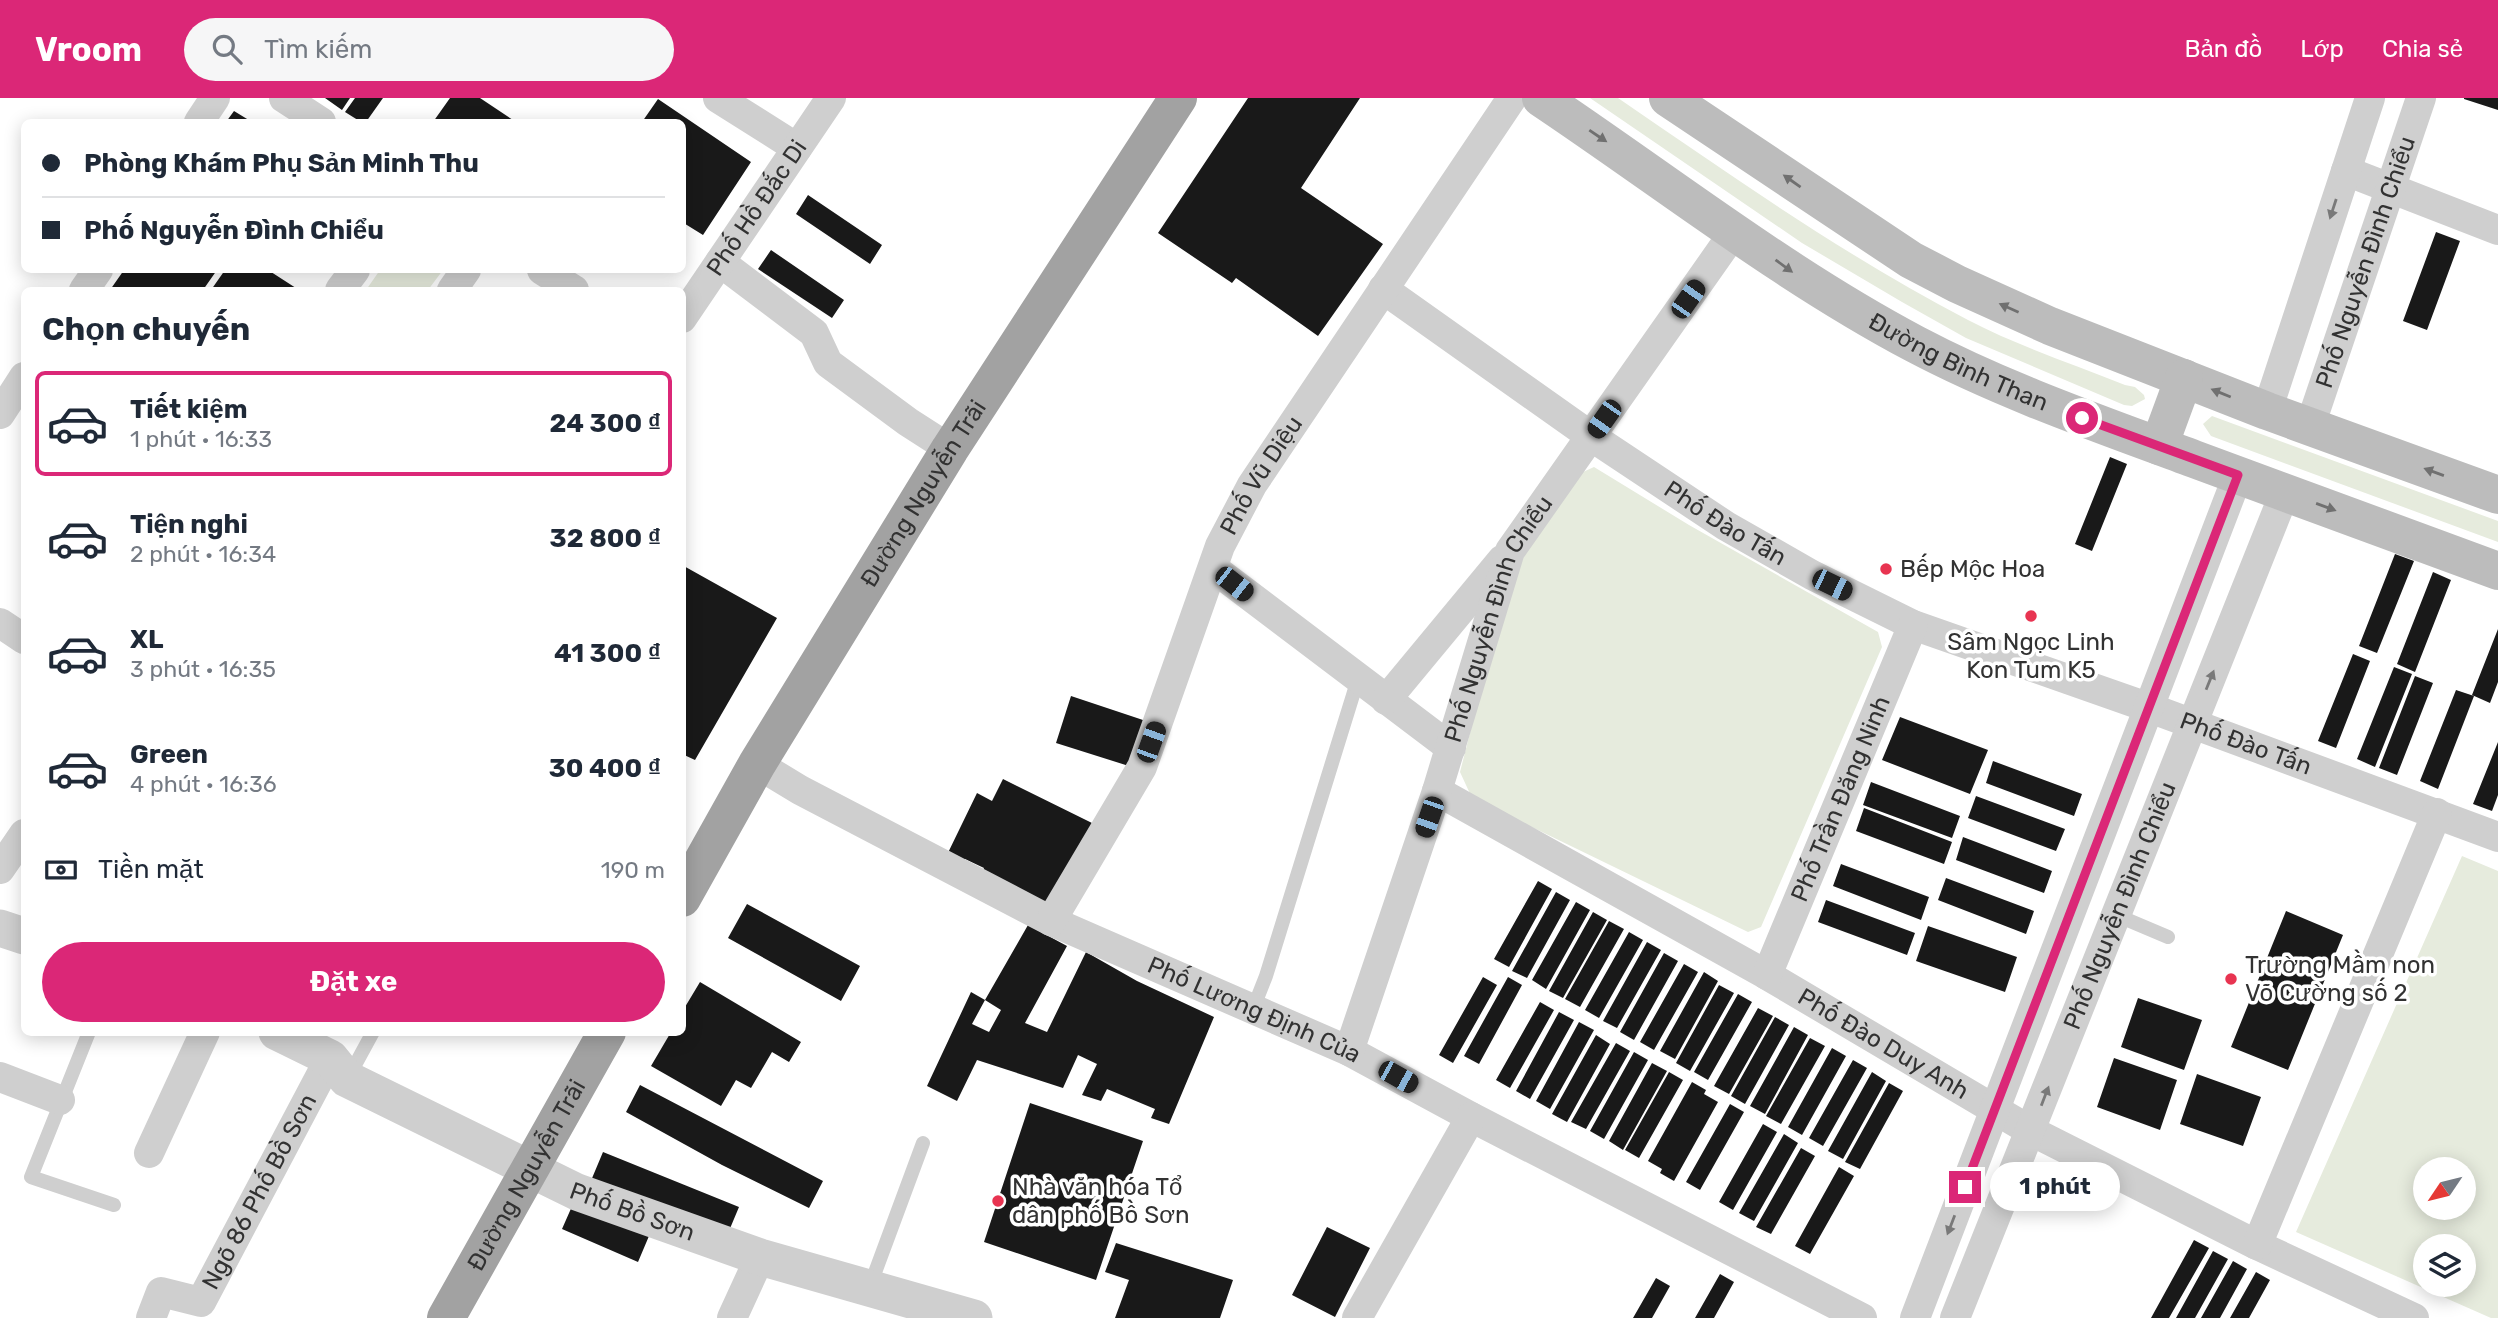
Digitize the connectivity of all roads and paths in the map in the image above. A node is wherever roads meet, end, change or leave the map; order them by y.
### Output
1 (215, 98) edge
2 (284, 98) edge
3 (718, 98) edge
4 (831, 98) edge
5 (1178, 98) edge
6 (1512, 98) edge
7 (1541, 98) edge
8 (1668, 98) edge
9 (2370, 98) edge
10 (2421, 98) edge
11 (201, 119) edge
12 (316, 119) edge
13 (797, 148) junction
14 (2346, 171) junction
15 (2392, 187) junction
16 (2498, 230) edge
17 (1735, 231) junction
18 (720, 262) junction
19 (547, 273) edge
20 (569, 287) edge
21 (1383, 289) junction
22 (686, 312) edge
23 (2185, 378) junction
24 (2267, 411) junction
25 (2311, 426) junction
26 (1592, 437) junction
27 (2160, 446) junction
28 (950, 449) junction
29 (2238, 475) junction
30 (2285, 492) junction
31 (2498, 495) edge
32 (1510, 551) junction
33 (1213, 568) junction
34 (2498, 571) edge
35 (0, 623) edge
36 (1913, 625) junction
37 (21, 637) edge
38 (1358, 679) junction
39 (1386, 700) junction
40 (2150, 708) junction
41 (2192, 724) junction
42 (1451, 748) junction
43 (757, 764) junction
44 (1437, 791) junction
45 (2437, 813) junction
46 (2498, 836) edge
47 (21, 838) edge
48 (0, 869) edge
49 (686, 891) edge
50 (2077, 898) junction
51 (2116, 915) junction
52 (1051, 921) junction
53 (0, 928) edge
54 (21, 935) edge
55 (2168, 937) dead end
56 (1767, 975) junction
57 (1253, 1009) junction
58 (87, 1036) edge
59 (203, 1036) edge
60 (284, 1036) edge
61 (369, 1036) edge
62 (605, 1036) edge
63 (1349, 1051) junction
64 (339, 1068) junction
65 (0, 1077) edge
66 (60, 1100) junction
67 (1995, 1109) junction
68 (1471, 1117) junction
69 (2031, 1130) junction
70 (923, 1143) dead end
71 (149, 1153) dead end
72 (529, 1170) junction
73 (114, 1205) dead end
74 (2257, 1245) junction
75 (760, 1257) junction
76 (870, 1287) junction
77 (929, 1311) edge
78 (151, 1318) edge
79 (446, 1318) edge
80 (732, 1318) edge
81 (974, 1318) edge
82 (1357, 1318) edge
83 (1862, 1318) edge
84 (1915, 1318) edge
85 (1955, 1318) edge
86 (2414, 1318) edge

1 - 11 street
2 - 12 street
3 - 13 street
4 - 13 street, Phố Hồ Đắc Di
5 - 28 highway, Đường Nguyễn Trãi
6 - 21 street, Phố Vũ Diệu
7 -> 17 main road, Đường Bình Than
23 -> 8 main road
9 - 14 street, Phố Nguyễn Đình Chiểu
10 - 15 street, Phố Nguyễn Đình Chiểu
13 - 18 street, Phố Hồ Đắc Di
14 - 15 street
14 -> 24 street, Phố Nguyễn Đình Chiểu
15 - 16 street
15 - 25 street, Phố Nguyễn Đình Chiểu
17 - 26 street, Phố Nguyễn Đình Chiểu
17 -> 27 main road, Đường Bình Than
18 - 22 street, Phố Hồ Đắc Di
18 - 28 street
19 - 20 street
21 - 26 street, Phố Đào Tấn
21 - 33 street, Phố Vũ Diệu
24 -> 23 main road
23 - 27 main road
24 - 25 main road
31 -> 25 main road
26 - 32 street, Phố Nguyễn Đình Chiểu
26 - 36 street, Phố Đào Tấn
27 - 29 main road, Đường Bình Than
28 - 43 highway, Đường Nguyễn Trãi
29 - 30 main road, Đường Bình Than
29 - 40 street, Phố Nguyễn Đình Chiểu
30 -> 34 main road, Đường Bình Than
41 -> 30 street, Phố Nguyễn Đình Chiểu
32 - 39 street
32 - 42 street, Phố Nguyễn Đình Chiểu
33 - 38 street
33 - 52 street, Phố Vũ Diệu
35 - 37 street
36 - 40 street, Phố Đào Tấn
36 - 56 street, Phố Trần Đăng Ninh
38 - 39 street
38 - 57 lane
39 - 42 street
40 - 41 street, Phố Đào Tấn
40 - 50 street, Phố Nguyễn Đình Chiểu
41 - 45 street, Phố Đào Tấn
41 - 51 street, Phố Nguyễn Đình Chiểu
42 - 44 street, Phố Nguyễn Đình Chiểu
43 - 49 highway, Đường Nguyễn Trãi
43 - 52 street, Phố Lương Định Của
44 - 56 street, Phố Đào Duy Anh
44 - 63 street, Phố Nguyễn Đình Chiểu
45 - 46 street, Phố Đào Tấn
45 - 74 street
47 - 48 street
50 - 51 street
50 - 67 street, Phố Nguyễn Đình Chiểu
51 - 55 lane
69 -> 51 street, Phố Nguyễn Đình Chiểu
52 - 57 street, Phố Lương Định Của
53 - 54 street
56 - 67 street, Phố Đào Duy Anh
57 - 63 street, Phố Lương Định Của
58 - 66 lane
59 - 71 street
60 - 64 street, Phố Bồ Sơn
61 - 64 lane
62 - 72 highway, Đường Nguyễn Trãi
63 - 68 street, Phố Lương Định Của
64 - 72 street, Phố Bồ Sơn
64 - 78 street, Ngõ 86 Phố Bồ Sơn
65 - 66 street
66 - 73 lane
67 - 69 street, Phố Đào Duy Anh
67 -> 84 street, Phố Nguyễn Đình Chiểu
68 - 82 street
68 - 83 street, Phố Lương Định Của
69 - 74 street, Phố Đào Duy Anh
69 - 85 street, Phố Nguyễn Đình Chiểu
70 - 76 lane
72 - 75 street, Phố Bồ Sơn
72 - 79 highway, Đường Nguyễn Trãi
74 - 86 street, Phố Đào Duy Anh
75 - 76 street, Phố Bồ Sơn
75 - 80 street
76 - 77 street, Phố Bồ Sơn
77 - 81 street, Phố Bồ Sơn

